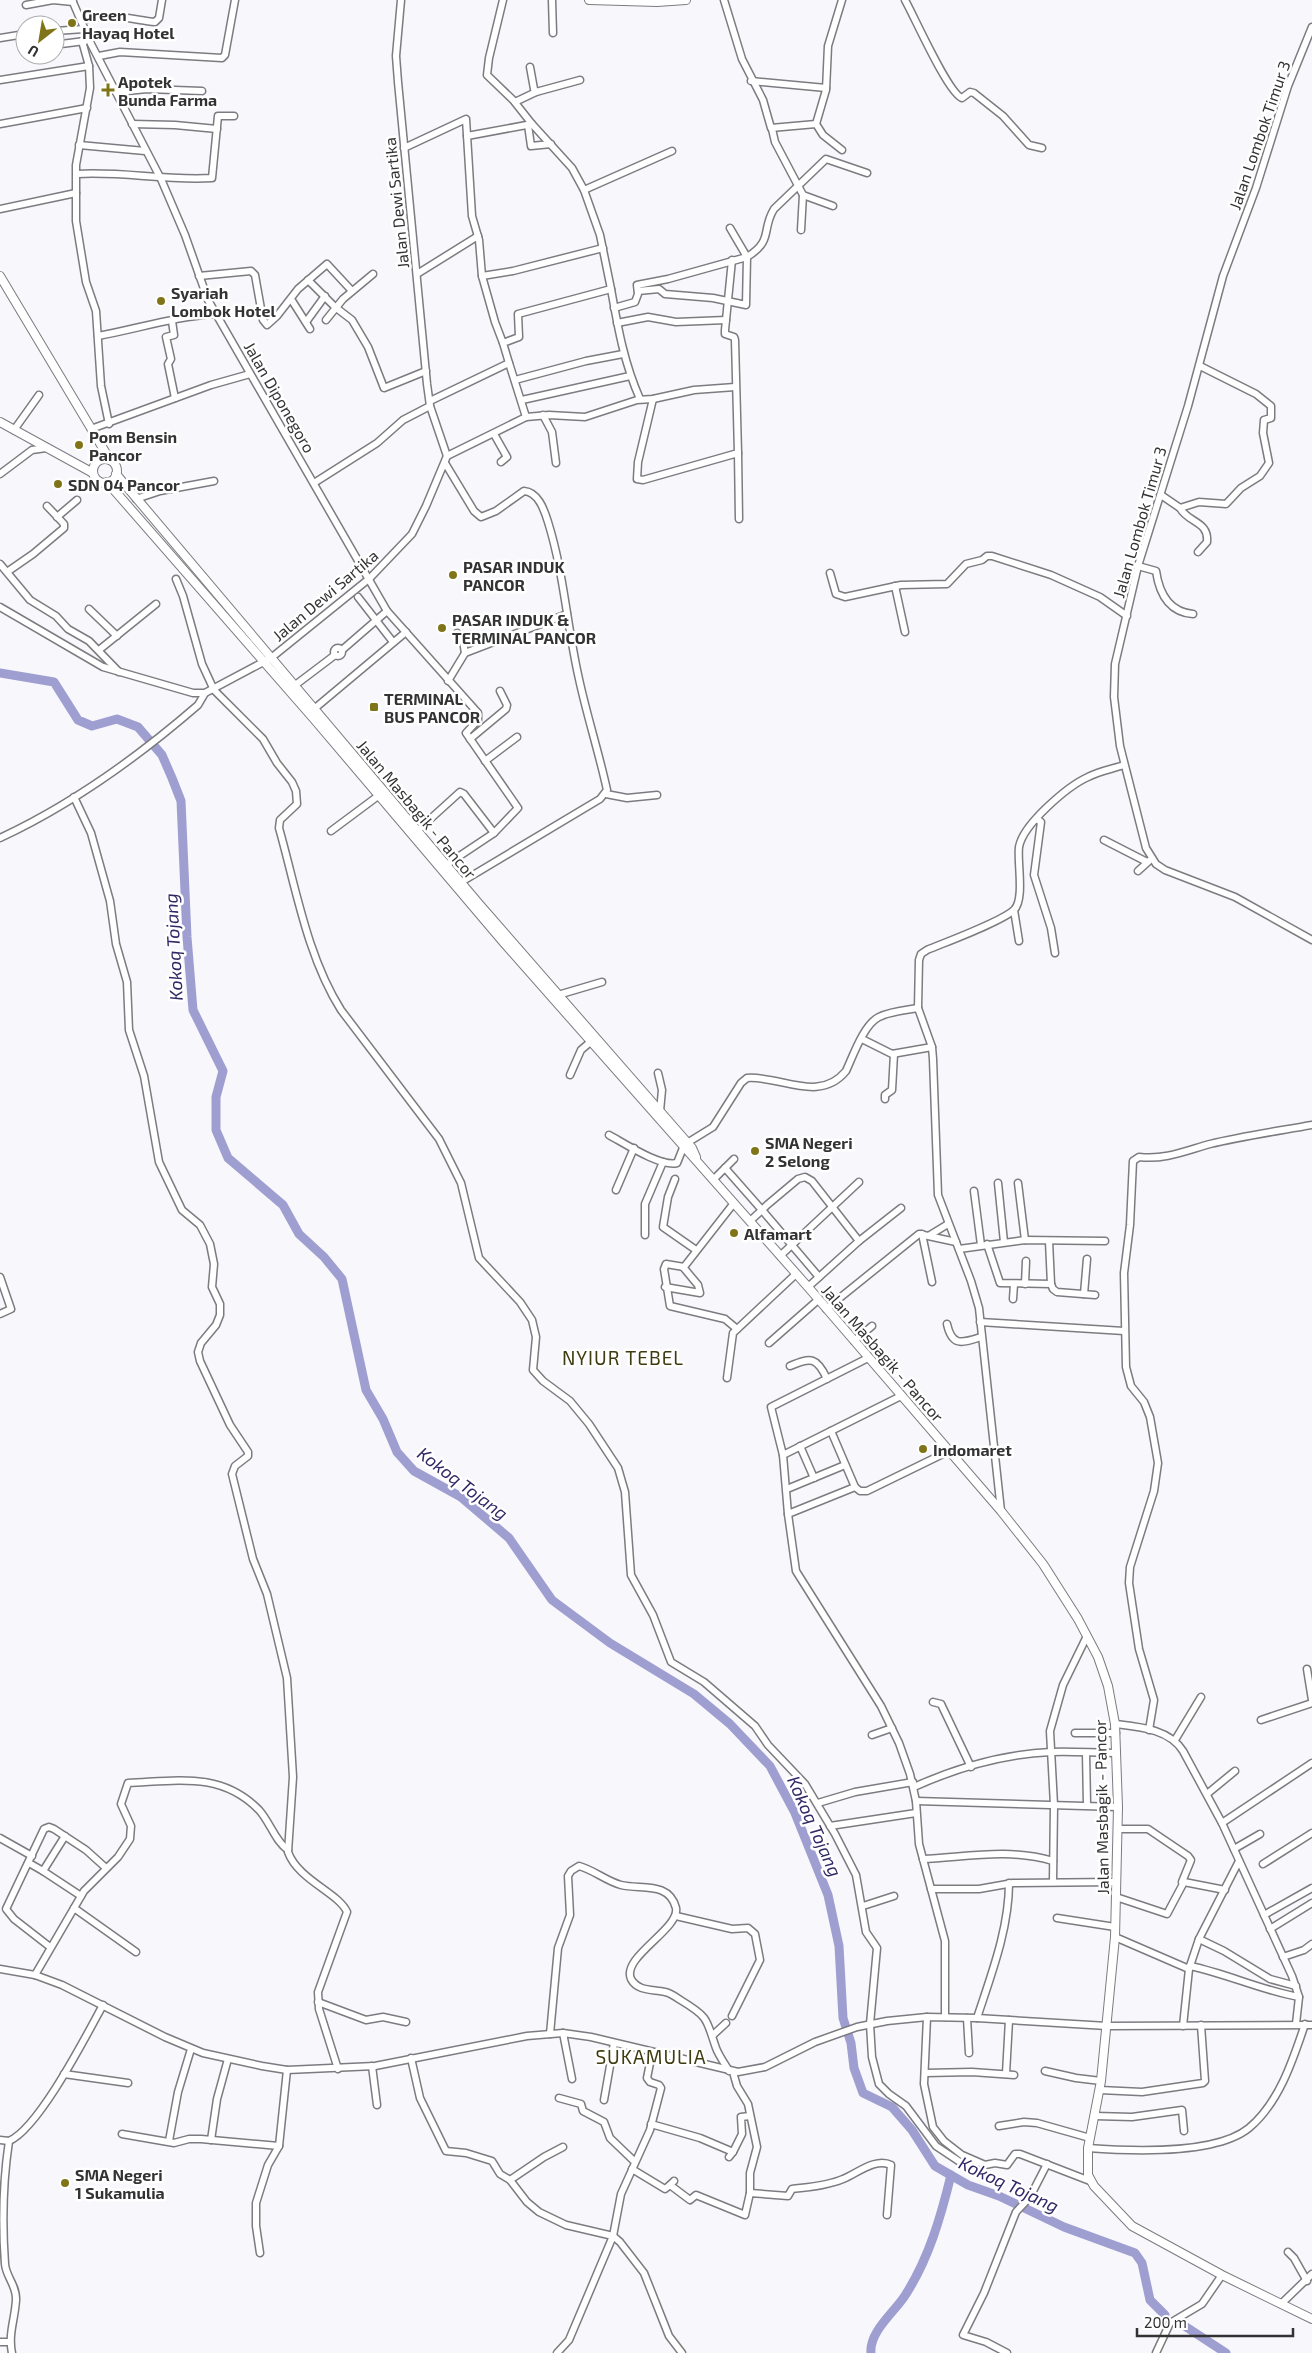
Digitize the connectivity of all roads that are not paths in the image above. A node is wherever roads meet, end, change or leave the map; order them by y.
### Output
1 (53, 0) edge
2 (162, 0) edge
3 (235, 0) edge
4 (401, 0) edge
5 (503, 0) edge
6 (552, 0) edge
7 (590, 0) edge
8 (724, 0) edge
9 (842, 0) edge
10 (906, 0) edge
11 (72, 1) edge
12 (642, 1) edge
13 (683, 1) edge
14 (26, 4) dead end
15 (81, 22) junction
16 (1312, 28) edge
17 (84, 29) junction
18 (65, 30) edge
19 (553, 33) dead end
20 (15, 36) edge
21 (0, 38) edge
22 (82, 41) junction
23 (65, 43) edge
24 (91, 44) junction
25 (99, 56) junction
26 (89, 66) junction
27 (530, 67) dead end
28 (0, 80) edge
29 (580, 80) dead end
30 (752, 81) junction
31 (826, 88) junction
32 (202, 91) dead end
33 (117, 92) junction
34 (536, 92) junction
35 (515, 102) junction
36 (87, 108) junction
37 (234, 116) dead end
38 (0, 124) edge
39 (132, 124) junction
40 (530, 124) junction
41 (816, 124) junction
42 (772, 128) junction
43 (217, 130) junction
44 (467, 136) junction
45 (551, 144) junction
46 (79, 145) junction
47 (404, 148) junction
48 (1042, 148) dead end
49 (842, 150) dead end
50 (145, 151) junction
51 (672, 151) dead end
52 (867, 173) dead end
53 (77, 174) junction
54 (161, 179) junction
55 (798, 184) junction
56 (584, 190) junction
57 (76, 194) junction
58 (802, 195) junction
59 (833, 206) dead end
60 (0, 209) edge
61 (730, 228) dead end
62 (801, 230) dead end
63 (478, 236) junction
64 (603, 248) junction
65 (747, 257) junction
66 (732, 260) junction
67 (373, 274) dead end
68 (417, 274) junction
69 (0, 276) edge
70 (199, 276) junction
71 (482, 276) junction
72 (308, 280) junction
73 (611, 289) junction
74 (352, 291) junction
75 (638, 291) junction
76 (324, 296) junction
77 (291, 299) junction
78 (728, 301) junction
79 (335, 307) junction
80 (614, 308) junction
81 (216, 314) junction
82 (326, 320) dead end
83 (726, 320) junction
84 (172, 321) junction
85 (306, 322) junction
86 (617, 323) junction
87 (310, 329) dead end
88 (98, 336) junction
89 (503, 343) junction
90 (623, 354) junction
91 (509, 363) junction
92 (1200, 366) junction
93 (426, 370) junction
94 (250, 374) junction
95 (630, 376) junction
96 (515, 380) junction
97 (735, 387) junction
98 (39, 395) dead end
99 (176, 398) junction
100 (640, 399) junction
101 (653, 399) junction
102 (522, 400) junction
103 (430, 403) junction
104 (543, 415) junction
105 (526, 417) junction
106 (0, 422) edge
107 (109, 424) junction
108 (91, 429) junction
109 (14, 430) junction
110 (494, 434) junction
111 (47, 448) junction
112 (738, 453) junction
113 (110, 460) junction
114 (446, 460) junction
115 (501, 462) dead end
116 (556, 463) dead end
117 (93, 473) junction
118 (0, 474) edge
119 (116, 474) junction
120 (214, 481) dead end
121 (108, 482) junction
122 (314, 483) junction
123 (1161, 495) junction
124 (136, 499) junction
125 (77, 500) dead end
126 (47, 506) dead end
127 (1180, 508) junction
128 (57, 517) junction
129 (740, 519) dead end
130 (1198, 552) dead end
131 (0, 564) edge
132 (1138, 566) junction
133 (7, 572) junction
134 (830, 573) dead end
135 (370, 578) junction
136 (176, 579) dead end
137 (895, 586) junction
138 (358, 597) dead end
139 (156, 604) dead end
140 (0, 607) edge
141 (89, 609) dead end
142 (387, 611) junction
143 (568, 614) junction
144 (1193, 614) dead end
145 (1126, 616) junction
146 (377, 620) junction
147 (406, 632) junction
148 (904, 632) dead end
149 (457, 633) dead end
150 (117, 636) junction
151 (393, 642) junction
152 (99, 650) junction
153 (465, 653) junction
154 (268, 660) junction
155 (119, 673) junction
156 (448, 681) junction
157 (294, 686) junction
158 (214, 690) junction
159 (500, 691) dead end
160 (205, 693) junction
161 (314, 709) junction
162 (517, 737) dead end
163 (470, 739) junction
164 (485, 761) junction
165 (1124, 765) junction
166 (606, 794) junction
167 (657, 795) dead end
168 (378, 796) junction
169 (74, 797) junction
170 (1037, 819) junction
171 (331, 831) dead end
172 (417, 831) junction
173 (494, 833) junction
174 (0, 838) edge
175 (1104, 840) dead end
176 (1150, 861) junction
177 (446, 865) junction
178 (1138, 871) dead end
179 (458, 884) junction
180 (1014, 910) junction
181 (1312, 940) edge
182 (1019, 941) dead end
183 (1056, 953) dead end
184 (533, 970) junction
185 (602, 982) dead end
186 (558, 995) junction
187 (918, 1008) junction
188 (593, 1039) junction
189 (862, 1039) junction
190 (932, 1047) junction
191 (894, 1054) junction
192 (658, 1073) dead end
193 (570, 1075) dead end
194 (885, 1099) dead end
195 (660, 1111) junction
196 (1312, 1124) edge
197 (609, 1135) dead end
198 (685, 1145) junction
199 (634, 1148) junction
200 (734, 1159) dead end
201 (663, 1162) junction
202 (725, 1168) junction
203 (675, 1179) dead end
204 (714, 1179) junction
205 (859, 1182) dead end
206 (998, 1183) dead end
207 (1018, 1183) dead end
208 (616, 1190) dead end
209 (974, 1191) dead end
210 (734, 1203) junction
211 (833, 1206) junction
212 (901, 1208) dead end
213 (762, 1210) junction
214 (750, 1221) junction
215 (948, 1224) junction
216 (922, 1234) junction
217 (930, 1235) junction
218 (645, 1236) dead end
219 (1025, 1240) junction
220 (859, 1241) junction
221 (1049, 1241) junction
222 (1105, 1241) dead end
223 (956, 1242) junction
224 (1004, 1242) junction
225 (791, 1245) junction
226 (984, 1245) junction
227 (959, 1249) junction
228 (696, 1250) junction
229 (780, 1256) junction
230 (1088, 1259) dead end
231 (1026, 1260) dead end
232 (683, 1267) junction
233 (796, 1274) junction
234 (0, 1277) edge
235 (819, 1277) junction
236 (932, 1282) dead end
237 (1014, 1284) junction
238 (1025, 1284) junction
239 (1051, 1284) junction
240 (665, 1287) junction
241 (808, 1287) junction
242 (1084, 1294) junction
243 (1095, 1295) dead end
244 (1013, 1299) dead end
245 (818, 1300) junction
246 (826, 1309) junction
247 (0, 1314) edge
248 (980, 1322) junction
249 (947, 1324) dead end
250 (872, 1326) dead end
251 (737, 1329) junction
252 (1124, 1331) junction
253 (981, 1337) junction
254 (854, 1341) junction
255 (769, 1343) dead end
256 (868, 1358) junction
257 (790, 1366) dead end
258 (727, 1378) dead end
259 (827, 1378) junction
260 (901, 1396) junction
261 (831, 1431) junction
262 (800, 1446) junction
263 (949, 1452) junction
264 (783, 1455) junction
265 (845, 1465) junction
266 (814, 1478) junction
267 (855, 1487) junction
268 (787, 1489) junction
269 (1001, 1511) junction
270 (788, 1514) junction
271 (1087, 1636) junction
272 (1307, 1669) dead end
273 (1311, 1692) edge
274 (1201, 1697) dead end
275 (1312, 1701) edge
276 (933, 1702) dead end
277 (1261, 1720) dead end
278 (892, 1728) junction
279 (1115, 1729) junction
280 (1149, 1730) junction
281 (1076, 1733) dead end
282 (872, 1735) dead end
283 (1175, 1740) junction
284 (1050, 1752) junction
285 (1086, 1753) junction
286 (1116, 1753) junction
287 (1312, 1765) edge
288 (970, 1767) junction
289 (1235, 1771) dead end
290 (913, 1784) junction
291 (1207, 1794) junction
292 (916, 1801) junction
293 (818, 1803) junction
294 (1054, 1805) junction
295 (1087, 1806) junction
296 (1118, 1807) junction
297 (916, 1814) junction
298 (1222, 1823) junction
299 (830, 1826) junction
300 (1118, 1829) junction
301 (1312, 1833) edge
302 (1260, 1834) dead end
303 (65, 1836) junction
304 (0, 1838) edge
305 (1234, 1849) junction
306 (288, 1850) junction
307 (32, 1856) junction
308 (923, 1859) junction
309 (1053, 1861) junction
310 (1239, 1861) junction
311 (29, 1863) junction
312 (1263, 1864) dead end
313 (106, 1868) junction
314 (43, 1871) junction
315 (1053, 1881) junction
316 (1116, 1882) junction
317 (1182, 1882) junction
318 (1009, 1883) junction
319 (1312, 1888) edge
320 (931, 1889) junction
321 (1224, 1890) junction
322 (81, 1896) junction
323 (894, 1896) dead end
324 (1116, 1897) junction
325 (1312, 1903) edge
326 (865, 1906) junction
327 (74, 1908) junction
328 (1264, 1915) junction
329 (676, 1916) junction
330 (1057, 1918) dead end
331 (1115, 1928) junction
332 (1270, 1929) junction
333 (1115, 1936) junction
334 (1199, 1939) junction
335 (1312, 1944) edge
336 (50, 1947) junction
337 (136, 1952) dead end
338 (1283, 1957) junction
339 (1190, 1967) junction
340 (0, 1969) edge
341 (35, 1975) junction
342 (1296, 1986) junction
343 (1299, 1997) junction
344 (318, 2002) junction
345 (103, 2005) junction
346 (732, 2016) dead end
347 (927, 2017) junction
348 (946, 2017) junction
349 (967, 2018) junction
350 (977, 2018) junction
351 (1009, 2020) junction
352 (406, 2022) dead end
353 (726, 2023) dead end
354 (870, 2024) junction
355 (1296, 2024) junction
356 (1308, 2024) edge
357 (1201, 2025) junction
358 (1107, 2026) junction
359 (1183, 2026) junction
360 (550, 2034) junction
361 (564, 2034) junction
362 (713, 2035) junction
363 (614, 2043) junction
364 (191, 2049) junction
365 (652, 2053) junction
366 (969, 2053) dead end
367 (411, 2058) junction
368 (228, 2059) junction
369 (372, 2066) junction
370 (338, 2069) junction
371 (287, 2070) junction
372 (731, 2072) junction
373 (1045, 2072) dead end
374 (924, 2073) junction
375 (64, 2074) junction
376 (1006, 2074) junction
377 (1014, 2075) dead end
378 (572, 2079) dead end
379 (1101, 2081) junction
380 (128, 2083) dead end
381 (1100, 2090) junction
382 (560, 2098) dead end
383 (604, 2100) dead end
384 (377, 2105) dead end
385 (750, 2116) junction
386 (1095, 2116) junction
387 (651, 2124) junction
388 (999, 2126) dead end
389 (1184, 2131) dead end
390 (122, 2134) dead end
391 (1090, 2138) junction
392 (0, 2140) edge
393 (211, 2140) junction
394 (9, 2141) junction
395 (169, 2141) junction
396 (279, 2146) junction
397 (563, 2147) dead end
398 (1088, 2148) junction
399 (636, 2162) junction
400 (1047, 2164) junction
401 (966, 2166) dead end
402 (632, 2169) junction
403 (2, 2175) edge
404 (510, 2180) junction
405 (1090, 2181) junction
406 (750, 2193) junction
407 (887, 2215) dead end
408 (613, 2236) junction
409 (1288, 2252) dead end
410 (260, 2254) dead end
411 (1312, 2274) edge
412 (1222, 2275) junction
413 (1306, 2281) junction
414 (1281, 2304) junction
415 (1312, 2319) edge
416 (0, 2342) edge
417 (9, 2342) junction
418 (12, 2353) edge
419 (557, 2353) edge
420 (682, 2353) edge
421 (1007, 2353) edge
422 (1156, 2353) edge

1 - 11 street
1 - 14 street
2 - 15 street
3 - 25 street
4 - 47 street, Jalan Dewi Sartika
5 - 35 street
6 - 19 street
7 - 12 main road
8 - 30 street
9 - 31 street
10 - 48 street
11 - 15 street, Jalan Diponegoro
12 - 13 main road
15 - 17 street, Jalan Diponegoro
16 - 92 street, Jalan Lombok Timur 3
17 - 18 street
17 - 24 street, Jalan Diponegoro
20 - 21 street
22 - 23 street
22 - 24 street
22 - 26 street
24 - 25 street, Jalan Diponegoro
25 - 33 street, Jalan Diponegoro
26 - 28 street
26 - 36 street
27 - 34 street
29 - 34 street
30 - 31 street
30 - 42 street
31 - 41 street
32 - 33 street
33 - 39 street, Jalan Diponegoro
34 - 35 street
35 - 40 street
36 - 38 street
36 - 46 street
37 - 43 street
39 - 43 street
39 - 50 street, Jalan Diponegoro
40 - 44 street
40 - 45 street
40 - 45 street
41 - 42 street
41 - 49 street
42 - 55 street
43 - 54 street
44 - 47 street
44 - 63 street
45 - 56 street
46 - 50 street
46 - 53 street
47 - 68 street, Jalan Dewi Sartika
50 - 54 street, Jalan Diponegoro
51 - 56 street
52 - 55 street
53 - 54 street
53 - 57 street
54 - 70 street, Jalan Diponegoro
55 - 58 street
55 - 65 street
56 - 64 street
57 - 60 street
57 - 88 street
58 - 59 street
58 - 62 street
61 - 65 street
63 - 68 street
63 - 71 street
64 - 71 street
64 - 73 street
65 - 66 street
65 - 78 street
66 - 75 street
66 - 78 street
67 - 74 street
68 - 93 street, Jalan Dewi Sartika
69 - 108 main road
70 - 77 street
70 - 81 street, Jalan Diponegoro
71 - 89 street
72 - 74 street
72 - 76 street
72 - 77 street
73 - 80 street
73 - 89 street
74 - 79 street
75 - 78 street
75 - 80 street
76 - 79 street
76 - 85 street
77 - 85 street
78 - 83 street
79 - 82 street
79 - 93 street
80 - 86 street
81 - 84 street
81 - 94 street, Jalan Diponegoro
83 - 86 street
83 - 97 street
84 - 88 street
84 - 99 street
85 - 87 street
86 - 90 street
88 - 107 street
89 - 91 street
90 - 95 street
90 - 96 street
91 - 96 street
91 - 103 street
92 - 123 street, Jalan Lombok Timur 3
92 - 127 street
93 - 103 street, Jalan Dewi Sartika
94 - 99 street
94 - 122 street, Jalan Diponegoro
95 - 100 street
95 - 102 street
96 - 102 street
97 - 101 street
97 - 112 street
98 - 109 street
99 - 107 street
100 - 101 street
100 - 104 street
101 - 112 street
102 - 105 street
103 - 114 street, Jalan Dewi Sartika
103 - 122 street
104 - 105 street
104 - 116 street
105 - 110 street
106 - 109 main road
107 - 108 street
108 - 113 main road
109 - 111 main road
110 - 114 street
110 - 115 street
111 - 117 main road
111 - 118 street
112 - 129 street
113 - 117 main road
113 - 119 main road
114 - 135 street, Jalan Dewi Sartika
114 - 143 street
117 - 121 main road
119 - 121 main road
119 - 124 main road, Jalan Masbagik - Pancor
120 - 124 street
121 - 154 main road, Jalan Masbagik - Pancor
122 - 135 street, Jalan Diponegoro
123 - 127 street
123 - 132 street, Jalan Lombok Timur 3
124 - 154 main road, Jalan Masbagik - Pancor
125 - 128 street
126 - 128 street
127 - 130 street
128 - 133 street
131 - 133 street
132 - 144 street
132 - 145 street, Jalan Lombok Timur 3
133 - 152 street
134 - 137 street
135 - 142 street, Jalan Diponegoro
135 - 154 street, Jalan Dewi Sartika
136 - 158 street
137 - 145 street
137 - 148 street
138 - 146 street
139 - 150 street
140 - 155 street, Jalan Dewi Sartika
141 - 150 street
142 - 146 street
142 - 147 street, Jalan Diponegoro
143 - 153 street
143 - 166 street
145 - 165 street, Jalan Lombok Timur 3
146 - 151 street
146 - 157 street
147 - 151 street
147 - 156 street, Jalan Diponegoro
149 - 153 street
150 - 152 street
151 - 161 street
152 - 155 street
153 - 156 street
154 - 157 main road, Jalan Masbagik - Pancor
154 - 158 street, Jalan Dewi Sartika
154 - 168 main road, Jalan Masbagik - Pancor
155 - 160 street, Jalan Dewi Sartika
156 - 163 street, Jalan Diponegoro
157 - 161 main road, Jalan Masbagik - Pancor
158 - 160 street, Jalan Dewi Sartika
158 - 293 street
159 - 163 street
160 - 169 street
161 - 172 main road, Jalan Masbagik - Pancor
162 - 164 street
163 - 164 street
164 - 173 street
165 - 170 street
165 - 176 street, Jalan Lombok Timur 3
166 - 167 street
166 - 179 street
168 - 171 street
168 - 179 main road, Jalan Masbagik - Pancor
169 - 174 street
169 - 306 street
170 - 180 street
170 - 183 street
172 - 173 street
172 - 177 main road, Jalan Masbagik - Pancor
173 - 177 street
175 - 176 street
176 - 178 street
176 - 181 street
177 - 179 main road, Jalan Masbagik - Pancor
179 - 184 main road, Jalan Masbagik - Pancor
180 - 182 street
180 - 187 street
184 - 186 main road, Jalan Masbagik - Pancor
184 - 188 main road, Jalan Masbagik - Pancor
185 - 186 street
186 - 188 main road, Jalan Masbagik - Pancor
187 - 189 street
187 - 190 street
188 - 193 street
188 - 195 main road, Jalan Masbagik - Pancor
188 - 198 main road, Jalan Masbagik - Pancor
189 - 191 street
189 - 198 street
190 - 191 street
190 - 215 street
191 - 194 street
192 - 195 street
195 - 198 main road, Jalan Masbagik - Pancor
196 - 252 street
197 - 199 street
198 - 201 street
198 - 204 main road, Jalan Masbagik - Pancor
199 - 201 street
199 - 208 street
200 - 202 street
201 - 218 street
202 - 204 street
202 - 213 street
203 - 228 street
204 - 210 main road, Jalan Masbagik - Pancor
205 - 211 street
206 - 224 street
207 - 219 street
209 - 226 street
210 - 214 main road, Jalan Masbagik - Pancor
210 - 228 street
211 - 213 street
211 - 220 street
211 - 225 street
212 - 220 street
213 - 214 street
213 - 225 street
214 - 229 main road, Jalan Masbagik - Pancor
215 - 217 street
215 - 223 street
216 - 217 street
216 - 236 street
216 - 246 street
217 - 223 street
219 - 221 street
219 - 224 street
220 - 235 street
221 - 222 street
221 - 239 street
223 - 227 street
224 - 226 street
225 - 229 street
225 - 235 street
226 - 227 street
226 - 237 street
227 - 248 street
228 - 232 street
229 - 233 main road, Jalan Masbagik - Pancor
230 - 242 street
231 - 238 street
232 - 240 street
232 - 240 street
233 - 241 main road, Jalan Masbagik - Pancor
233 - 251 street
234 - 247 street
235 - 241 street
237 - 238 street
237 - 244 street
238 - 239 street
239 - 242 street
240 - 251 street
241 - 245 main road, Jalan Masbagik - Pancor
242 - 243 street
245 - 246 main road, Jalan Masbagik - Pancor
245 - 255 street
246 - 254 main road, Jalan Masbagik - Pancor
248 - 252 street
248 - 253 street
249 - 253 street
250 - 254 street
251 - 258 street
252 - 280 street
253 - 269 street
254 - 256 main road, Jalan Masbagik - Pancor
256 - 259 street
256 - 260 main road, Jalan Masbagik - Pancor
257 - 259 street
259 - 264 street
260 - 261 street
260 - 263 main road, Jalan Masbagik - Pancor
261 - 262 street
261 - 265 street
262 - 264 street
262 - 266 street
263 - 267 street
263 - 269 main road, Jalan Masbagik - Pancor
264 - 268 street
265 - 266 street
265 - 267 street
266 - 268 street
267 - 270 street
268 - 270 street
269 - 271 main road, Jalan Masbagik - Pancor
270 - 278 street
271 - 279 main road, Jalan Masbagik - Pancor
271 - 284 street
272 - 273 street
273 - 275 street
274 - 283 street
275 - 277 street
276 - 288 street
278 - 282 street
278 - 290 street
279 - 280 street
279 - 281 street
279 - 286 main road, Jalan Masbagik - Pancor
280 - 283 street
283 - 291 street
284 - 285 street
284 - 288 street
284 - 294 street
285 - 286 street
285 - 295 street
286 - 296 main road, Jalan Masbagik - Pancor
287 - 298 street
288 - 290 street
289 - 291 street
290 - 292 street
290 - 293 street
291 - 298 street
292 - 294 street
292 - 297 street
293 - 299 street
294 - 295 street
294 - 309 street
295 - 296 street
296 - 300 main road, Jalan Masbagik - Pancor
297 - 299 street
297 - 308 street
298 - 305 street
299 - 326 street
300 - 316 main road, Jalan Masbagik - Pancor
300 - 317 street
301 - 312 street
302 - 305 street
303 - 307 street
303 - 313 street
303 - 314 street
304 - 307 street
305 - 310 street
306 - 313 street
306 - 344 street
307 - 311 street
308 - 309 street
308 - 320 street
309 - 315 street
310 - 321 street
310 - 328 street
311 - 314 street
311 - 336 street
313 - 322 street
314 - 322 street
315 - 316 street
315 - 318 street
316 - 324 main road, Jalan Masbagik - Pancor
317 - 321 street
317 - 324 street
318 - 320 street
318 - 350 street
319 - 328 street
320 - 348 street
321 - 334 street
322 - 327 street
323 - 326 street
324 - 331 main road, Jalan Masbagik - Pancor
325 - 332 street
326 - 354 street
327 - 336 street
327 - 337 street
328 - 332 street
329 - 346 street
329 - 360 street
329 - 362 street
330 - 331 street
331 - 333 main road, Jalan Masbagik - Pancor
332 - 338 street
333 - 339 street
333 - 358 main road, Jalan Masbagik - Pancor
334 - 339 street
334 - 342 street
335 - 338 street
336 - 341 street
338 - 342 street
339 - 343 street
339 - 359 street
340 - 341 street
341 - 345 street
342 - 343 street
343 - 355 street
344 - 352 street
344 - 370 street
345 - 364 street
345 - 375 street
347 - 348 street
347 - 354 street
347 - 374 street
348 - 349 street
349 - 350 street
349 - 366 street
350 - 351 street
351 - 358 street
351 - 376 street
353 - 362 street
354 - 372 street
354 - 401 street
355 - 356 street
355 - 357 street
356 - 398 street
357 - 359 street
357 - 381 street
358 - 359 street
358 - 379 main road, Jalan Masbagik - Pancor
360 - 361 street
360 - 367 street
361 - 363 street
361 - 378 street
362 - 372 street
363 - 365 street
363 - 383 street
364 - 368 street
364 - 395 street
365 - 372 street
365 - 387 street
367 - 369 street
367 - 404 street
368 - 371 street
368 - 393 street
369 - 370 street
369 - 384 street
370 - 371 street
371 - 396 street
372 - 385 street
373 - 379 street
374 - 376 street
374 - 400 street
375 - 380 street
375 - 394 street
376 - 377 street
379 - 381 main road, Jalan Masbagik - Pancor
381 - 386 main road, Jalan Masbagik - Pancor
382 - 399 street
385 - 387 street
385 - 406 street
386 - 389 street
386 - 391 main road, Jalan Masbagik - Pancor
387 - 399 street
388 - 391 street
390 - 395 street
391 - 398 main road, Jalan Masbagik - Pancor
392 - 394 street
393 - 395 street
393 - 396 street
394 - 403 street
396 - 410 street
397 - 404 street
398 - 405 main road, Jalan Masbagik - Pancor
399 - 402 street
400 - 405 street
400 - 421 street
402 - 406 street
402 - 408 street
403 - 417 street
404 - 408 street
405 - 412 main road
406 - 407 street
408 - 419 street
408 - 420 street
409 - 413 street
411 - 413 street
412 - 414 main road
412 - 422 street
413 - 414 street
414 - 415 main road
416 - 417 street
417 - 418 street

